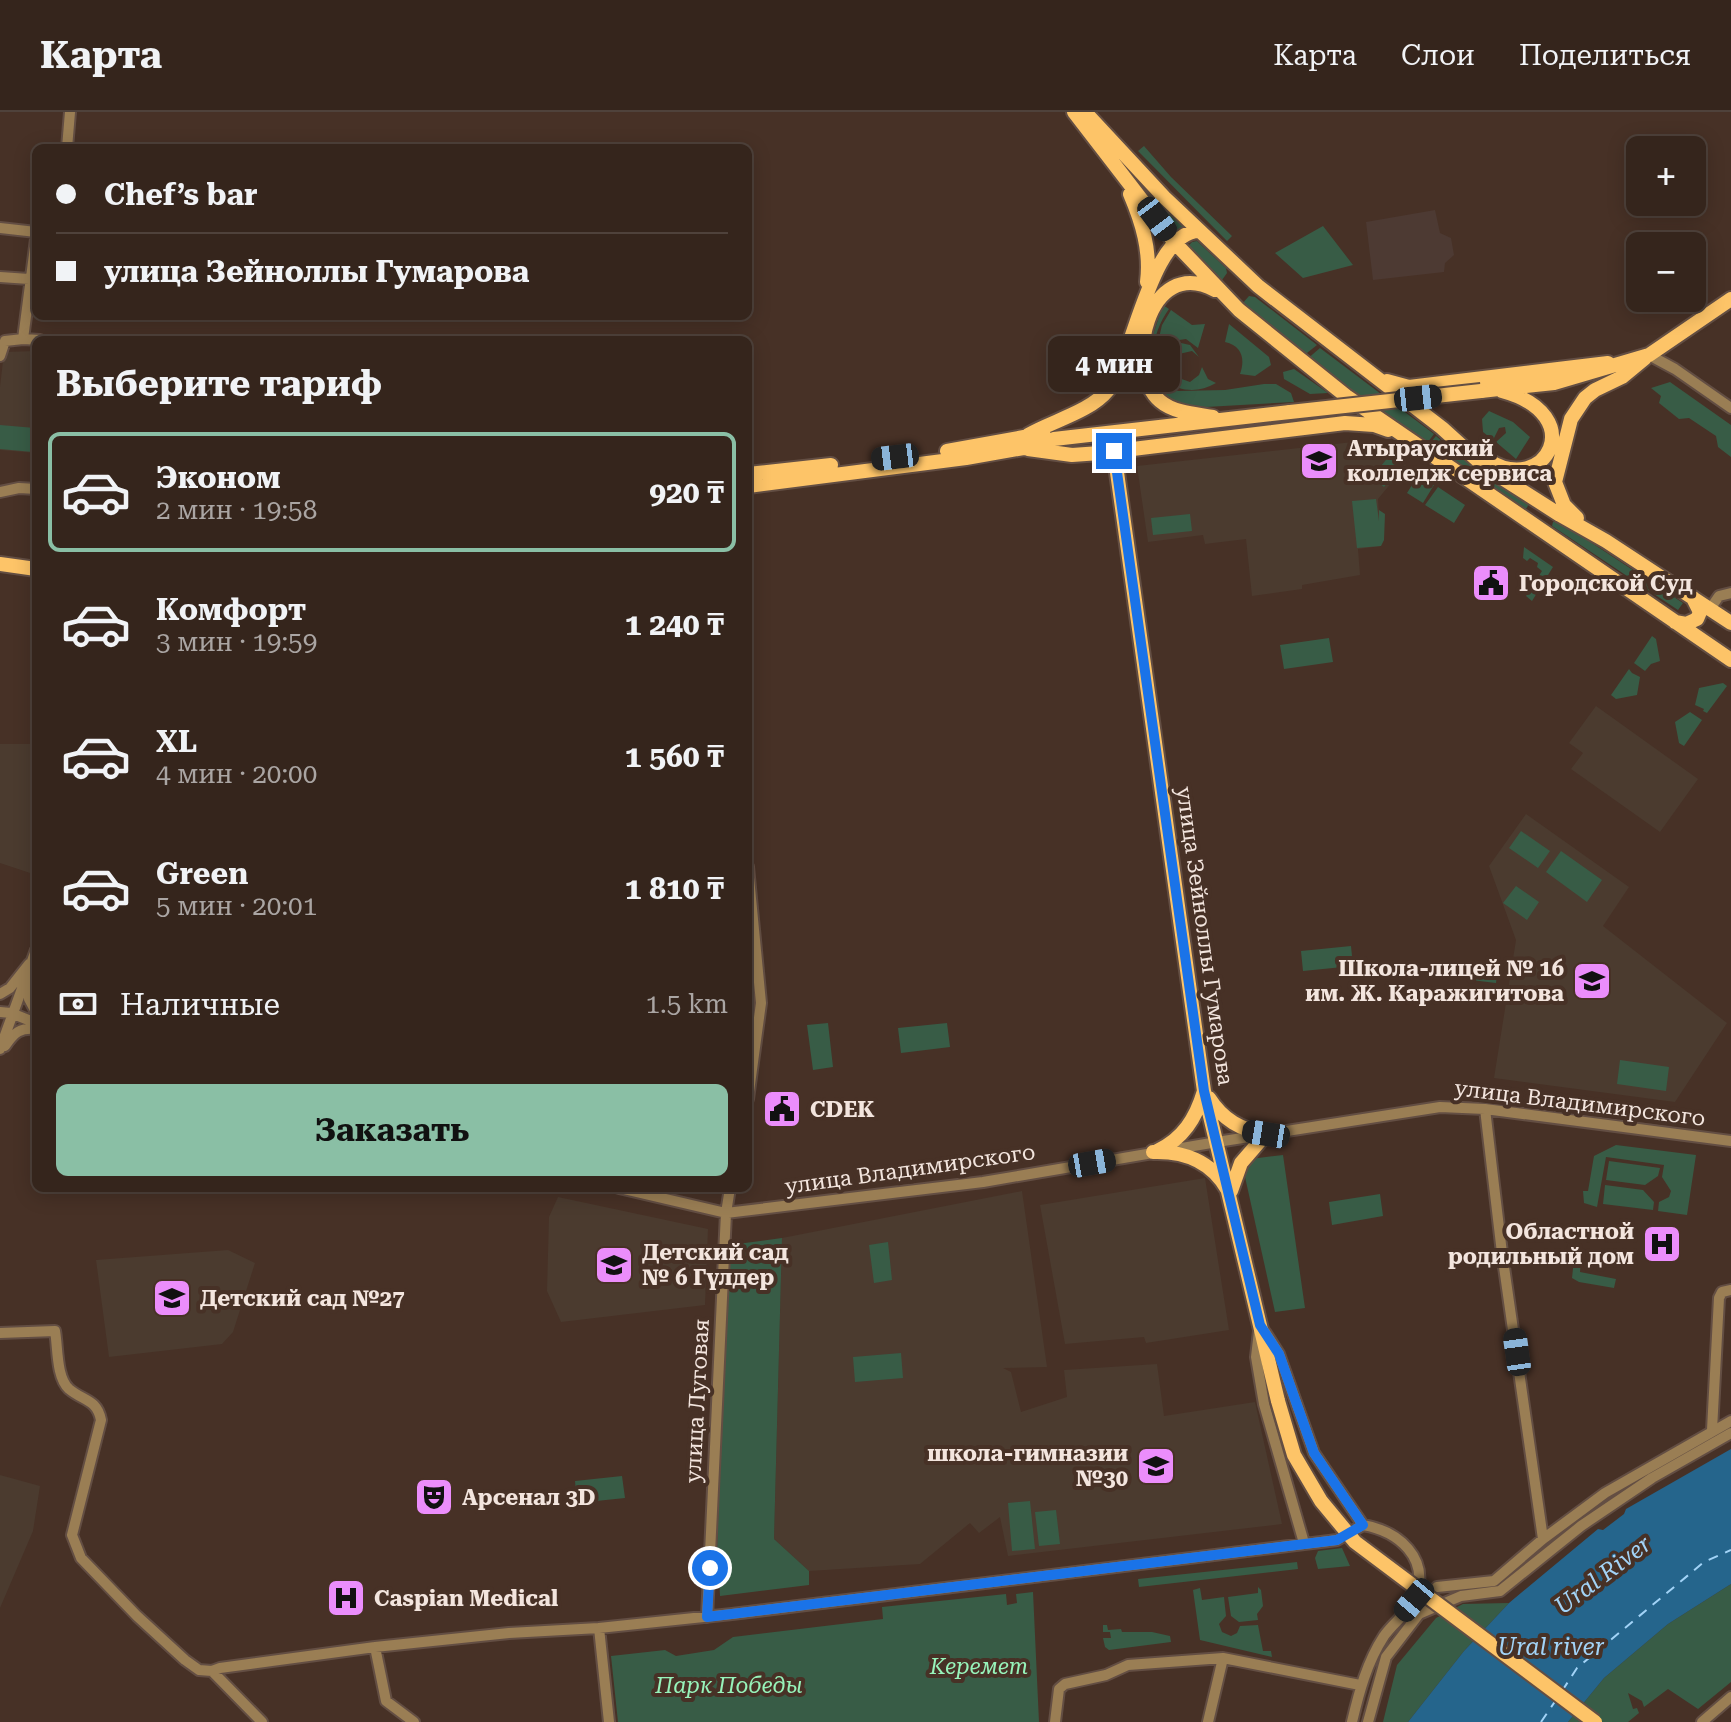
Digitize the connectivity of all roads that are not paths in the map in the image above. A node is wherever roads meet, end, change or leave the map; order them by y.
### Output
1 (70, 112) edge
2 (1074, 112) edge
3 (1085, 112) edge
4 (67, 144) edge
5 (1120, 172) junction
6 (0, 228) edge
7 (1199, 231) junction
8 (32, 232) edge
9 (1175, 243) junction
10 (32, 262) edge
11 (0, 277) edge
12 (29, 279) junction
13 (1258, 286) junction
14 (1220, 293) junction
15 (1146, 294) junction
16 (1731, 299) edge
17 (1239, 310) junction
18 (23, 339) junction
19 (32, 340) edge
20 (1649, 355) junction
21 (0, 356) edge
22 (1628, 361) junction
23 (1374, 375) junction
24 (1488, 390) junction
25 (1731, 408) edge
26 (1229, 420) junction
27 (1442, 428) junction
28 (1404, 436) junction
29 (1024, 442) junction
30 (1114, 451) junction
31 (752, 483) edge
32 (32, 489) edge
33 (0, 492) edge
34 (1560, 515) junction
35 (1547, 534) junction
36 (1606, 541) junction
37 (7, 564) edge
38 (32, 566) edge
39 (1731, 593) edge
40 (1692, 597) junction
41 (1710, 609) junction
42 (1675, 622) junction
43 (1731, 623) edge
44 (1731, 660) edge
45 (752, 903) edge
46 (32, 958) edge
47 (32, 959) edge
48 (32, 973) edge
49 (752, 974) edge
50 (760, 975) junction
51 (0, 994) edge
52 (32, 1005) edge
53 (6, 1013) edge
54 (32, 1024) edge
55 (32, 1027) edge
56 (0, 1052) edge
57 (752, 1069) edge
58 (1204, 1091) junction
59 (1485, 1109) junction
60 (1266, 1134) junction
61 (1731, 1141) edge
62 (1217, 1142) junction
63 (1153, 1152) junction
64 (636, 1192) edge
65 (729, 1192) edge
66 (1230, 1195) junction
67 (726, 1213) junction
68 (1731, 1290) edge
69 (1260, 1325) junction
70 (0, 1333) edge
71 (1731, 1421) edge
72 (1712, 1430) junction
73 (1731, 1433) edge
74 (1363, 1525) junction
75 (1543, 1539) junction
76 (1304, 1543) junction
77 (1437, 1587) dead end
78 (707, 1617) junction
79 (599, 1628) junction
80 (375, 1647) junction
81 (1223, 1658) junction
82 (212, 1671) junction
83 (1360, 1685) junction
84 (1731, 1697) edge
85 (262, 1722) edge
86 (414, 1722) edge
87 (609, 1722) edge
88 (1055, 1722) edge
89 (1208, 1722) edge
90 (1352, 1722) edge
91 (1368, 1722) edge
92 (1595, 1722) edge
93 (1702, 1722) edge

1 - 4 street
2 - 5 main road
3 - 7 main road
5 - 9 main road
5 - 15 main road
6 - 8 street
7 - 9 main road
7 - 13 main road
9 - 14 main road
9 - 15 main road
10 - 12 street
11 - 12 street
12 - 18 street
13 - 17 main road
13 - 23 main road
14 - 17 main road
14 - 26 main road
15 - 29 main road
16 - 20 main road
17 - 28 main road
18 - 19 street
18 - 21 street
20 - 22 main road
20 - 25 street
20 - 36 main road
22 - 23 main road
22 - 24 main road
23 - 27 main road
24 - 26 main road, bridge
24 - 27 main road
26 - 29 main road
27 - 34 main road
28 - 30 main road
28 - 35 main road
29 - 30 main road
29 - 31 main road
30 - 58 main road, улица Зейноллы Гумарова
32 - 33 street
34 - 35 main road
34 - 36 main road
35 - 42 main road
36 - 40 main road
37 - 38 main road
39 - 41 street
40 - 41 main road
40 - 42 main road
41 - 43 main road
42 - 44 main road
45 - 50 street
46 - 51 street
47 - 53 street
48 - 52 street
49 - 50 street
50 - 57 street
53 - 54 street
53 - 56 street
55 - 56 street
58 - 60 main road
58 - 62 main road, улица Зейноллы Гумарова
58 - 63 main road
59 - 60 street, улица Владимирского
59 - 61 street, улица Владимирского
59 - 75 street
60 - 62 street, улица Владимирского
60 - 66 main road
62 - 63 street, улица Владимирского
62 - 66 main road, улица Зейноллы Гумарова
63 - 66 main road
63 - 67 street, улица Владимирского
64 - 67 street, улица Владимирского
65 - 67 street, улица Луговая
66 - 69 main road, улица Зейноллы Гумарова
67 - 78 street, улица Луговая
68 - 72 street
69 - 74 street
69 - 76 street
69 - 92 main road, улица Зейноллы Гумарова, bridge
70 - 82 street
71 - 72 street
72 - 75 street
73 - 91 street
74 - 76 street
74 - 83 street
75 - 77 street
76 - 78 street
78 - 79 street
79 - 80 street
79 - 87 street
80 - 82 street
80 - 86 street
81 - 83 street
81 - 88 street
81 - 89 street
82 - 85 street
83 - 90 street
84 - 93 street

